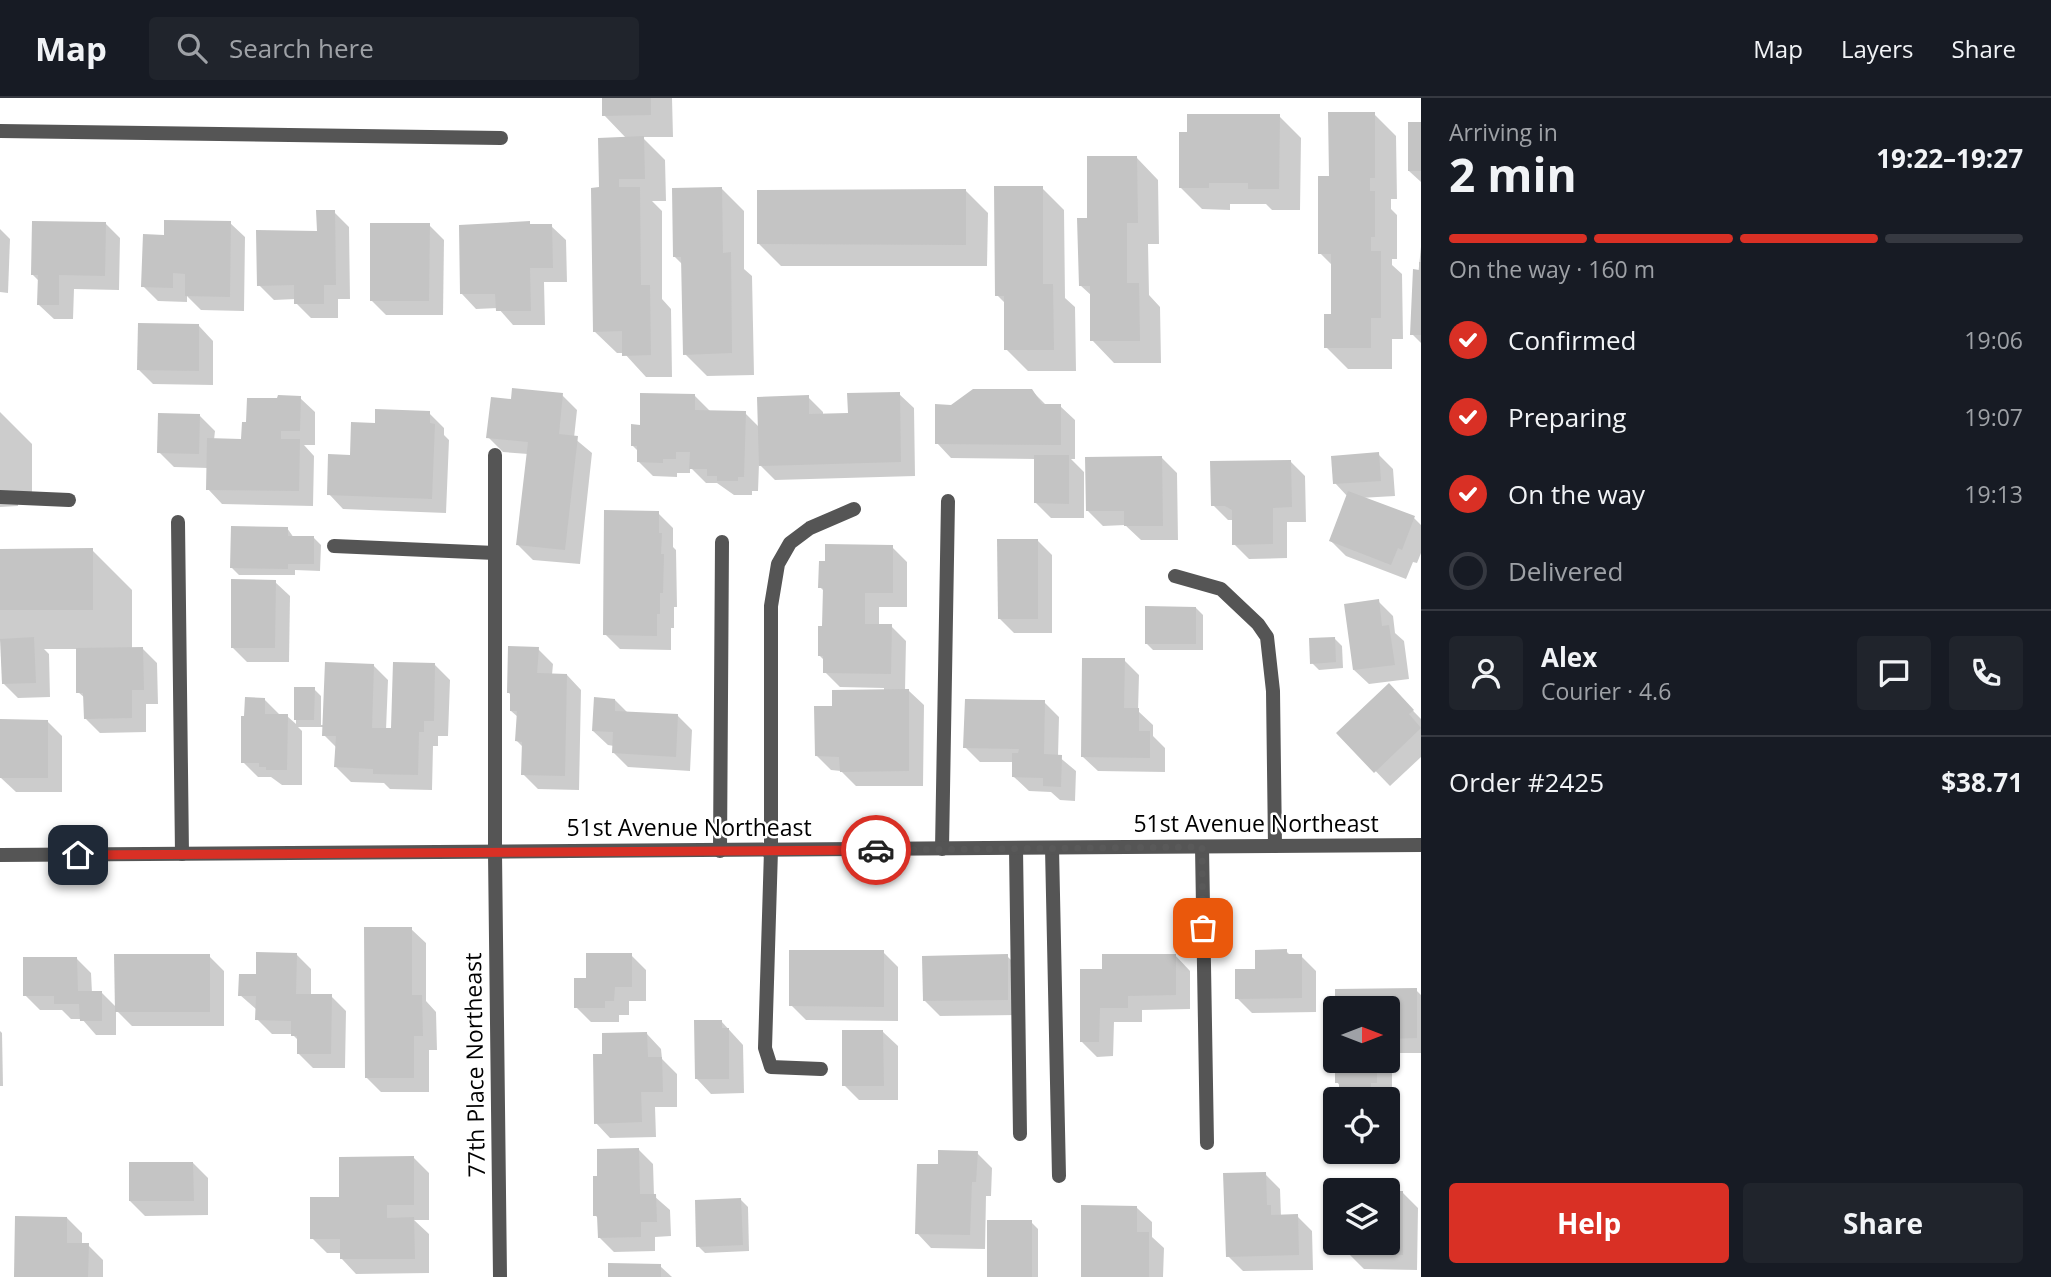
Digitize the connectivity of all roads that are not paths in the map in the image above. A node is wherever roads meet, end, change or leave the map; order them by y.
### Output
1 (0, 131) edge
2 (501, 138) dead end
3 (495, 455) dead end
4 (0, 498) edge
5 (69, 500) dead end
6 (948, 501) dead end
7 (854, 509) dead end
8 (178, 522) dead end
9 (722, 542) dead end
10 (334, 546) dead end
11 (495, 553) junction
12 (1175, 576) dead end
13 (1421, 845) edge
14 (1275, 846) junction
15 (1202, 847) junction
16 (1016, 848) junction
17 (1052, 848) junction
18 (942, 849) junction
19 (771, 850) junction
20 (720, 851) junction
21 (495, 853) junction
22 (182, 854) junction
23 (0, 855) edge
24 (821, 1069) dead end
25 (1020, 1134) dead end
26 (1207, 1143) dead end
27 (1059, 1176) dead end
28 (500, 1277) edge

1 - 2 street
3 - 11 street, 77th Place Northeast
4 - 5 street
6 - 18 street
7 - 19 street
8 - 22 street
9 - 20 street
10 - 11 street
11 - 21 street, 77th Place Northeast
12 - 14 street
13 - 14 street, 51st Avenue Northeast
14 - 15 street, 51st Avenue Northeast
15 - 17 street, 51st Avenue Northeast
15 - 26 street
16 - 17 street, 51st Avenue Northeast
16 - 18 street, 51st Avenue Northeast
16 - 25 street
17 - 27 street
18 - 19 street, 51st Avenue Northeast
19 - 20 street, 51st Avenue Northeast
19 - 24 street
20 - 21 street, 51st Avenue Northeast
21 - 22 street, 51st Avenue Northeast
21 - 28 street, 77th Place Northeast
22 - 23 street, 51st Avenue Northeast

